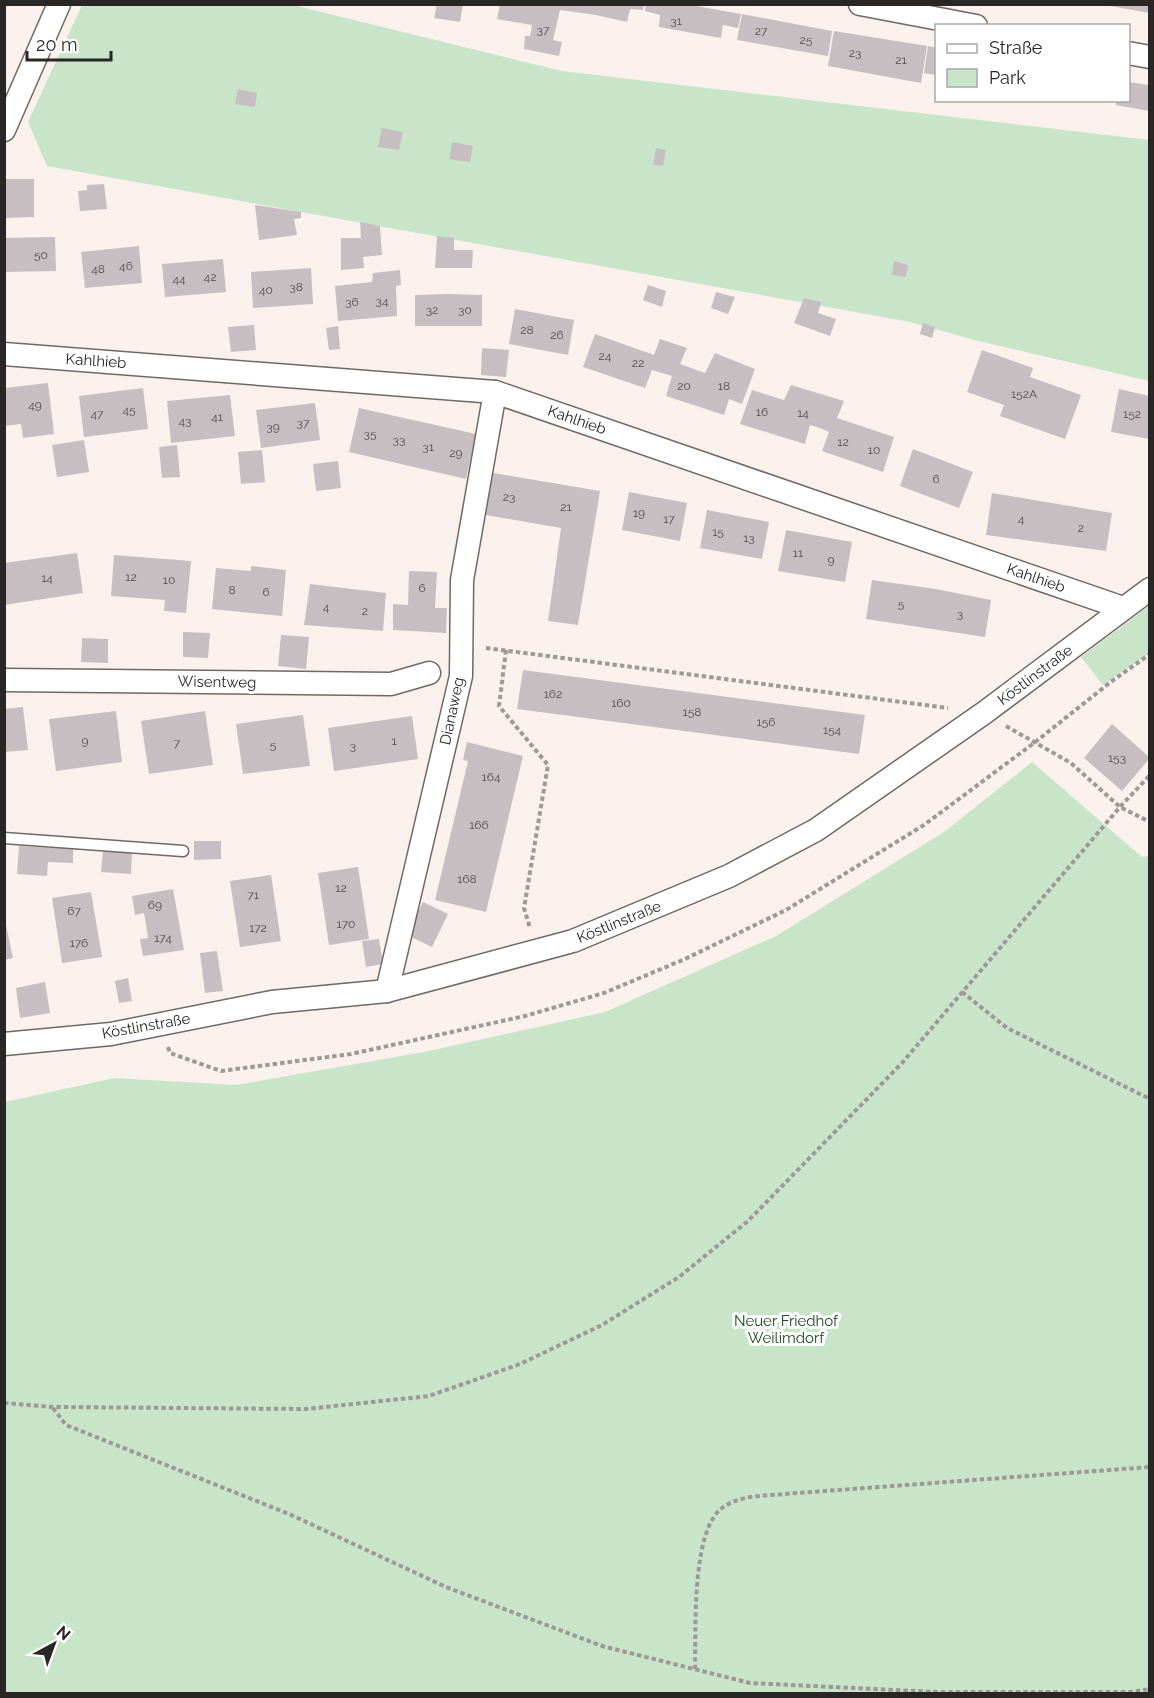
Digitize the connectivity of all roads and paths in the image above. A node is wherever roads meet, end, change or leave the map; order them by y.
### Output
1 (59, 4) edge
2 (860, 4) edge
3 (965, 24) edge
4 (1130, 53) edge
5 (1149, 57) edge
6 (4, 130) edge
7 (4, 354) edge
8 (495, 392) junction
9 (1149, 589) edge
10 (1123, 608) junction
11 (461, 645) junction
12 (506, 650) junction
13 (429, 673) dead end
14 (4, 680) edge
15 (984, 713) junction
16 (1034, 743) dead end
17 (1149, 775) edge
18 (1120, 807) junction
19 (1149, 819) edge
20 (4, 838) edge
21 (183, 851) dead end
22 (537, 951) junction
23 (387, 990) junction
24 (963, 992) junction
25 (4, 1044) edge
26 (1149, 1099) edge
27 (4, 1403) edge
28 (52, 1407) junction
29 (1149, 1467) edge
30 (695, 1669) junction
31 (1149, 1689) edge

1 - 6 street
2 - 3 street
4 - 5 street
7 - 8 street, Kahlhieb
8 - 10 street, Kahlhieb
8 - 11 street, Dianaweg
9 - 10 street, Köstlinstraße
10 - 15 street, Köstlinstraße
11 - 12 path
11 - 23 street, Dianaweg
12 - 15 path
12 - 22 path
13 - 14 street, Wisentweg
15 - 22 street, Köstlinstraße
16 - 18 path
17 - 18 path
18 - 19 path
18 - 24 path
20 - 21 lane
22 - 23 street, Köstlinstraße
23 - 25 street, Köstlinstraße
24 - 26 path
24 - 28 path
27 - 28 path
28 - 30 path
29 - 30 path
30 - 31 path

